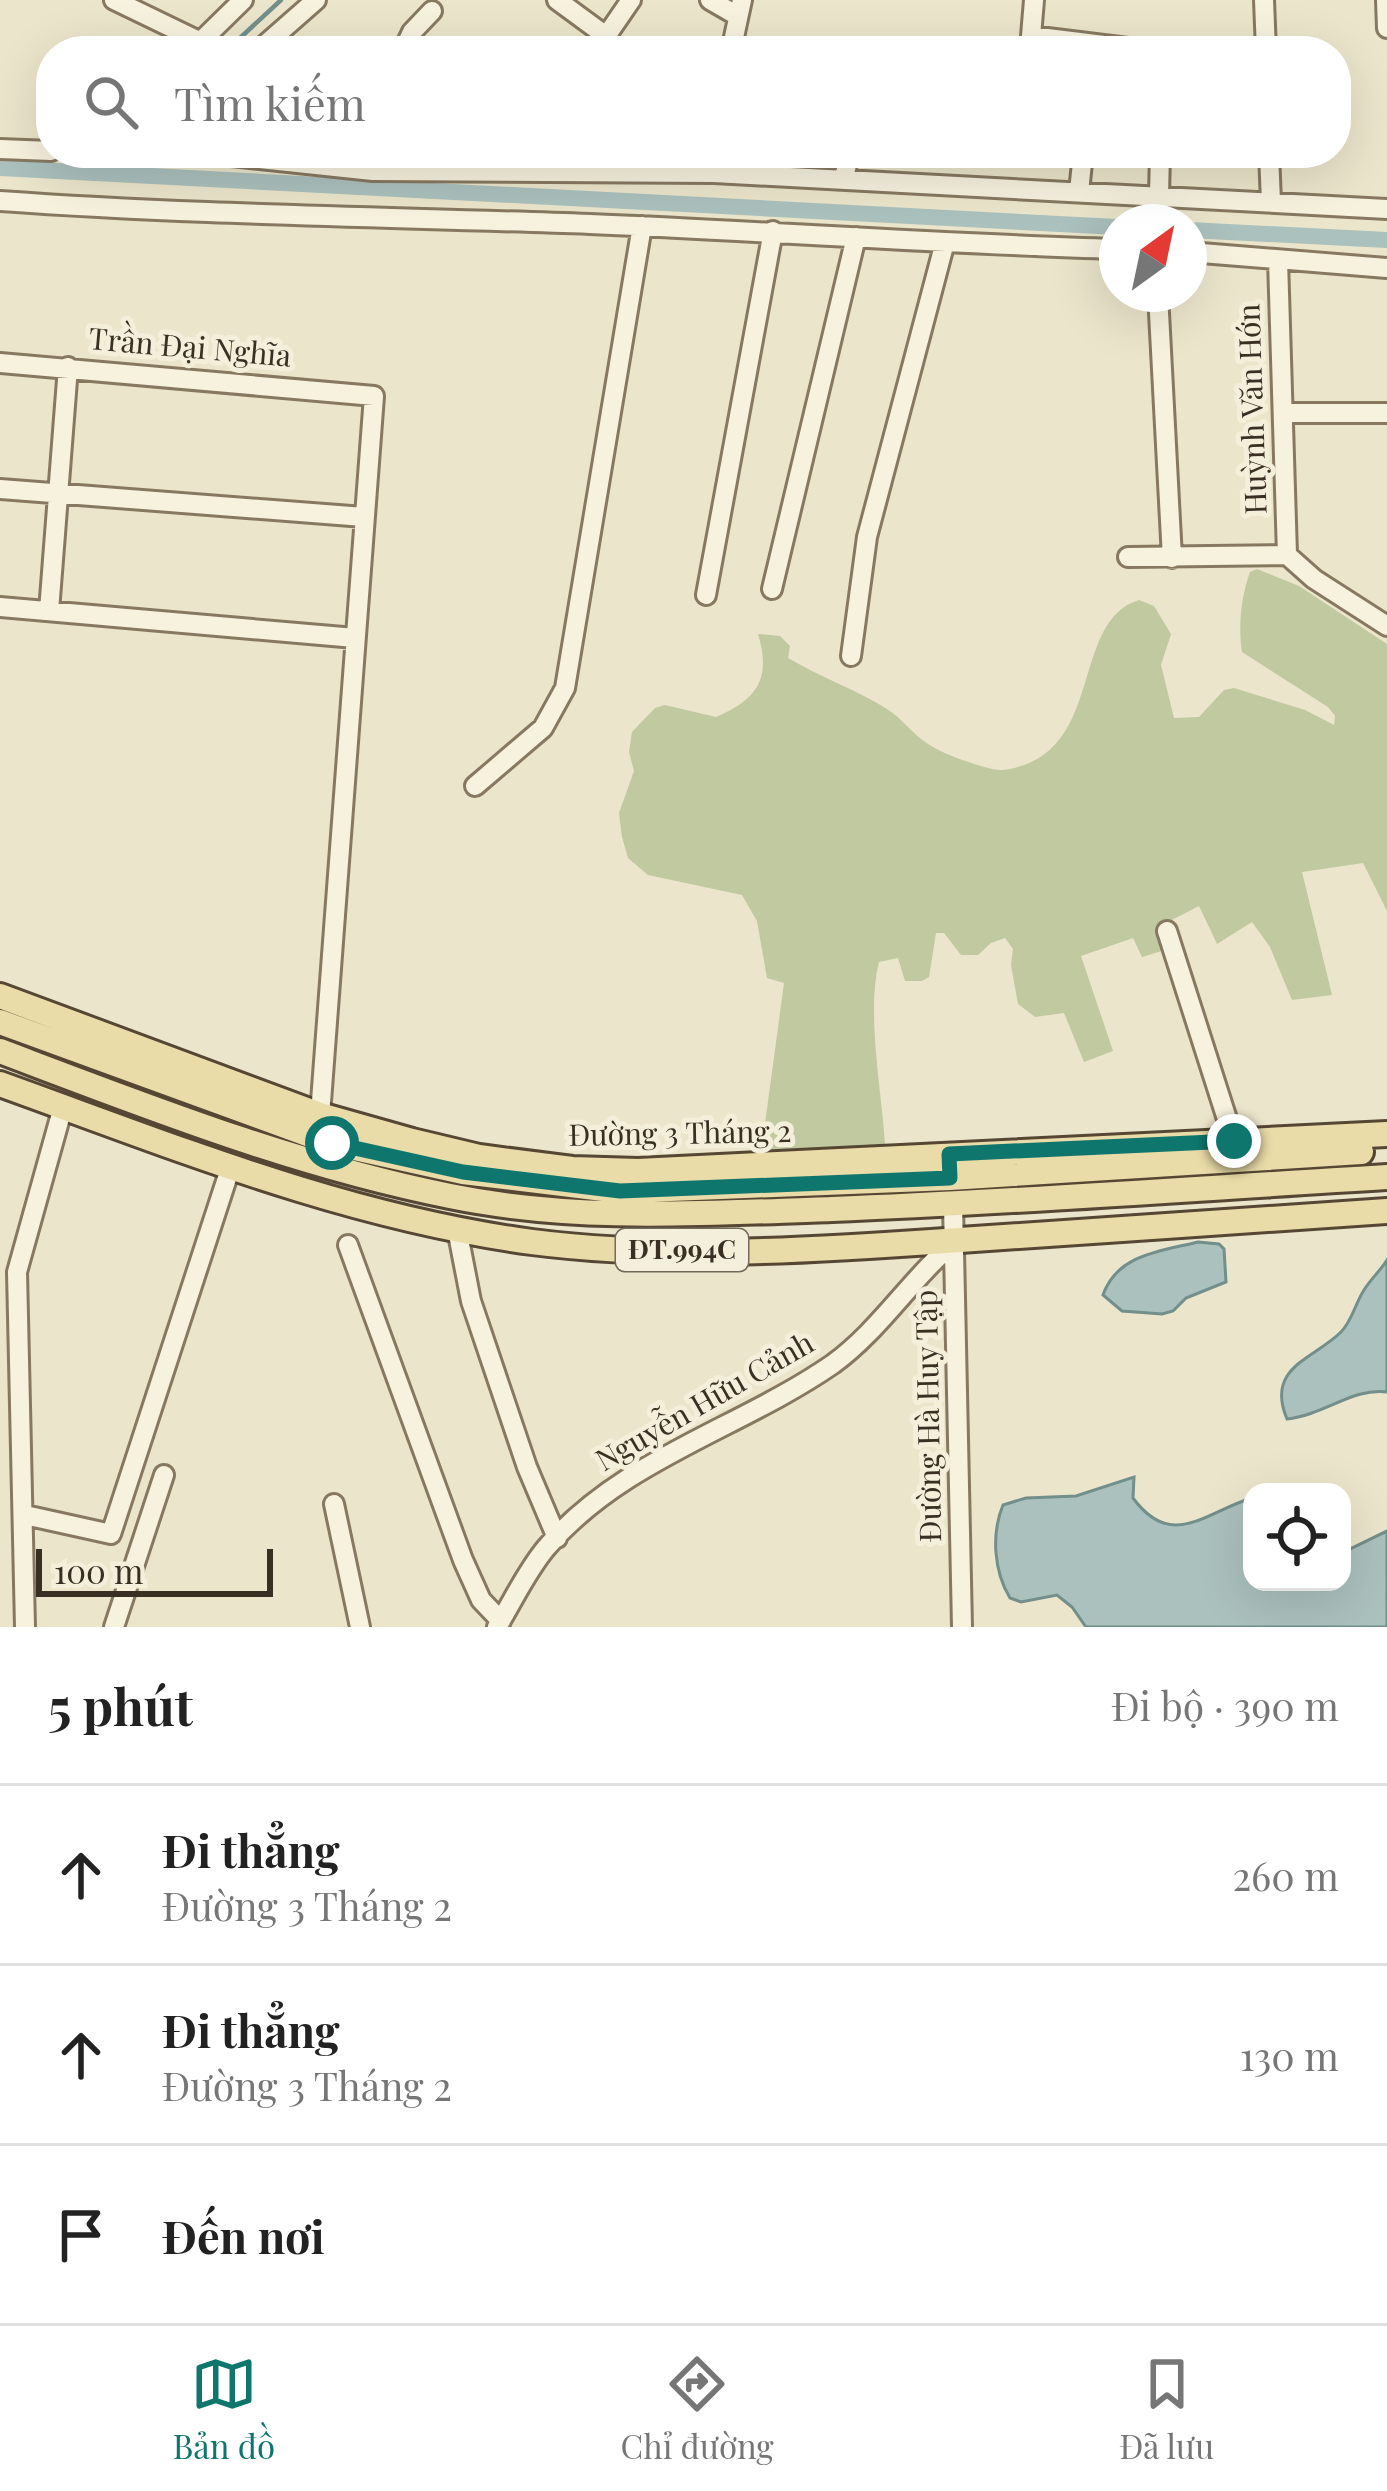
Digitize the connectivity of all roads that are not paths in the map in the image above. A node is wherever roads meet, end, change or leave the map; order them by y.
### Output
1 (114, 0) edge
2 (243, 0) edge
3 (316, 0) edge
4 (556, 0) edge
5 (632, 0) edge
6 (710, 0) edge
7 (1034, 0) edge
8 (1264, 0) edge
9 (1386, 0) edge
10 (739, 8) edge
11 (432, 11) dead end
12 (1387, 28) edge
13 (177, 36) edge
14 (207, 36) edge
15 (275, 36) edge
16 (410, 36) edge
17 (594, 36) edge
18 (606, 36) edge
19 (1030, 36) edge
20 (1265, 36) edge
21 (0, 148) edge
22 (36, 150) edge
23 (542, 168) edge
24 (596, 168) edge
25 (846, 168) edge
26 (1081, 168) edge
27 (1160, 168) edge
28 (1270, 168) edge
29 (598, 170) junction
30 (714, 170) edge
31 (844, 180) junction
32 (1079, 192) junction
33 (1160, 196) junction
34 (0, 201) edge
35 (1271, 202) junction
36 (1387, 209) edge
37 (642, 226) junction
38 (772, 231) junction
39 (856, 237) junction
40 (945, 242) junction
41 (1099, 248) edge
42 (1207, 254) edge
43 (1278, 260) junction
44 (1387, 268) edge
45 (1159, 312) edge
46 (0, 363) edge
47 (68, 367) junction
48 (1283, 413) junction
49 (1387, 413) edge
50 (0, 488) edge
51 (60, 493) junction
52 (364, 517) junction
53 (1287, 555) junction
54 (1128, 557) dead end
55 (1172, 558) junction
56 (772, 589) dead end
57 (706, 596) dead end
58 (0, 607) edge
59 (50, 611) junction
60 (1387, 626) edge
61 (356, 638) junction
62 (851, 656) dead end
63 (476, 786) dead end
64 (1167, 931) dead end
65 (0, 996) edge
66 (0, 1022) edge
67 (0, 1051) edge
68 (0, 1084) edge
69 (63, 1107) junction
70 (320, 1115) junction
71 (1387, 1134) edge
72 (1234, 1141) junction
73 (1387, 1150) edge
74 (230, 1169) junction
75 (1387, 1177) edge
76 (951, 1179) junction
77 (1387, 1211) edge
78 (458, 1229) junction
79 (957, 1240) junction
80 (348, 1246) dead end
81 (164, 1475) dead end
82 (334, 1504) dead end
83 (25, 1516) junction
84 (557, 1538) junction
85 (499, 1624) edge
86 (25, 1627) edge
87 (115, 1627) edge
88 (360, 1627) edge
89 (962, 1627) edge

1 - 13 street
2 - 14 street
3 - 15 street
4 - 17 street
5 - 18 street
6 - 10 street
7 - 19 street
8 - 20 street
9 - 12 street
11 - 16 street
21 - 22 street
23 - 29 street
24 - 29 street
25 - 31 street
26 - 32 street
27 - 33 street
28 - 35 street
29 - 30 street
30 - 31 street
31 - 32 street
32 - 33 street
33 - 35 street
34 - 37 street
35 - 36 street
37 - 38 street
37 - 63 street
38 - 39 street
38 - 57 street
39 - 40 street
39 - 56 street
40 - 41 street
40 - 62 street
42 - 43 street
43 - 44 street
43 - 48 street, Huỳnh Văn Hớn
45 - 55 street
46 - 47 street, Trần Đại Nghĩa
47 - 51 street
47 - 52 street, Trần Đại Nghĩa
48 - 49 street
48 - 53 street, Huỳnh Văn Hớn
50 - 51 street
51 - 52 street
51 - 59 street
52 - 61 street
53 - 55 street
53 - 60 street
54 - 55 street
58 - 59 street
59 - 61 street
61 - 70 street
64 - 72 street
65 - 70 main road, Đường 3 Tháng 2 / ĐT.994C
66 - 76 main road, Đường 3 Tháng 2 / ĐT.994C
67 - 76 main road, Đường 3 Tháng 2 / ĐT.994C
68 - 69 main road, ĐT.994C
69 - 74 main road, ĐT.994C
69 - 83 street
70 - 76 main road, Đường 3 Tháng 2 / ĐT.994C
71 - 72 main road, Đường 3 Tháng 2 / ĐT.994C
72 - 76 main road, Đường 3 Tháng 2 / ĐT.994C
73 - 76 main road, Đường 3 Tháng 2 / ĐT.994C
74 - 78 main road, ĐT.994C
74 - 83 street
75 - 76 main road, Đường 3 Tháng 2 / ĐT.994C
76 - 79 street, Đường Hà Huy Tập
77 - 79 main road, ĐT.994C
78 - 79 main road, ĐT.994C
78 - 84 street
79 - 84 street, Nguyễn Hữu Cảnh
79 - 89 street, Đường Hà Huy Tập
80 - 85 street
81 - 87 street
82 - 88 street
83 - 86 street
84 - 85 street, Nguyễn Hữu Cảnh

